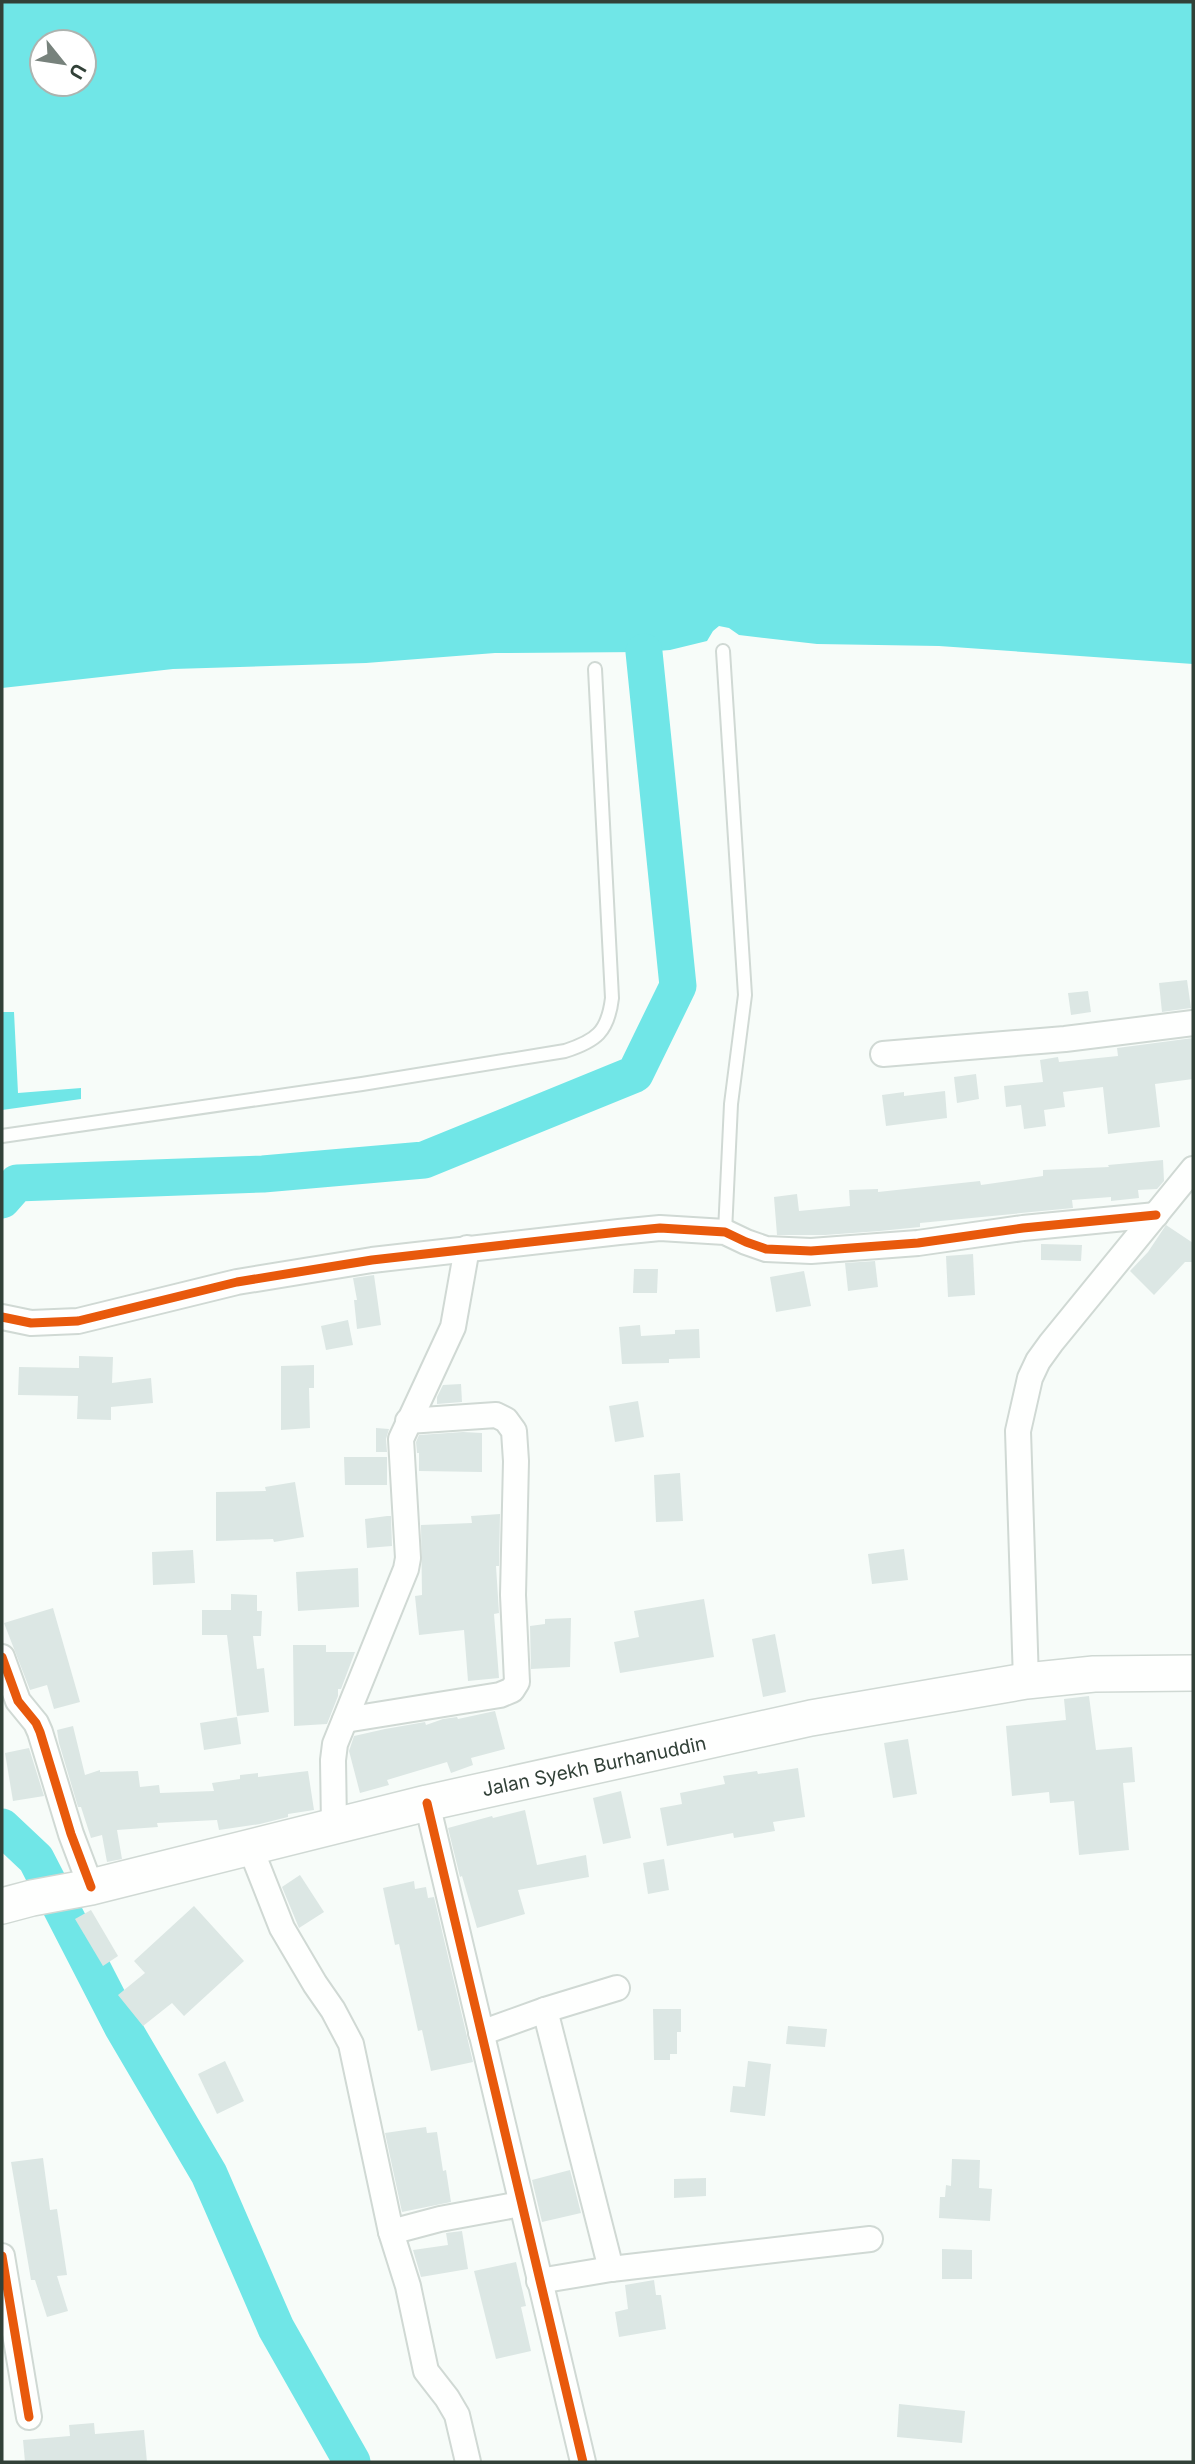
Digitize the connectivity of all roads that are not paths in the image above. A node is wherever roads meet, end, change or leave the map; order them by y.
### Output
1 (723, 651) dead end
2 (595, 669) dead end
3 (1193, 1023) edge
4 (883, 1054) dead end
5 (2, 1136) edge
6 (1193, 1169) edge
7 (1156, 1215) junction
8 (725, 1232) junction
9 (467, 1248) junction
10 (2, 1317) edge
11 (408, 1421) junction
12 (2, 1657) edge
13 (1193, 1673) edge
14 (1026, 1681) junction
15 (345, 1720) junction
16 (427, 1803) junction
17 (334, 1825) junction
18 (250, 1847) junction
19 (79, 1889) junction
20 (17, 1902) edge
21 (617, 1988) dead end
22 (545, 2010) junction
23 (481, 2033) junction
24 (521, 2204) junction
25 (391, 2232) junction
26 (870, 2239) dead end
27 (2, 2256) edge
28 (611, 2269) junction
29 (539, 2281) junction
30 (29, 2417) dead end
31 (468, 2462) edge
32 (583, 2462) edge

1 - 8 lane
2 - 5 lane
3 - 4 street
6 - 7 street
7 - 8 street
7 - 14 street
8 - 9 street
9 - 10 street
9 - 11 street
11 - 15 street
11 - 15 street
12 - 19 street
13 - 14 main road, Jalan Syekh Burhanuddin
14 - 16 main road, Jalan Syekh Burhanuddin
15 - 17 street
16 - 17 main road, Jalan Syekh Burhanuddin
16 - 23 street
17 - 18 main road, Jalan Syekh Burhanuddin
18 - 19 main road, Jalan Syekh Burhanuddin
18 - 25 street
19 - 20 main road, Jalan Syekh Burhanuddin
21 - 22 street
22 - 23 street
22 - 28 street
23 - 24 street
24 - 25 street
24 - 29 street
25 - 31 street
26 - 28 street
27 - 30 street
28 - 29 street
29 - 32 street

